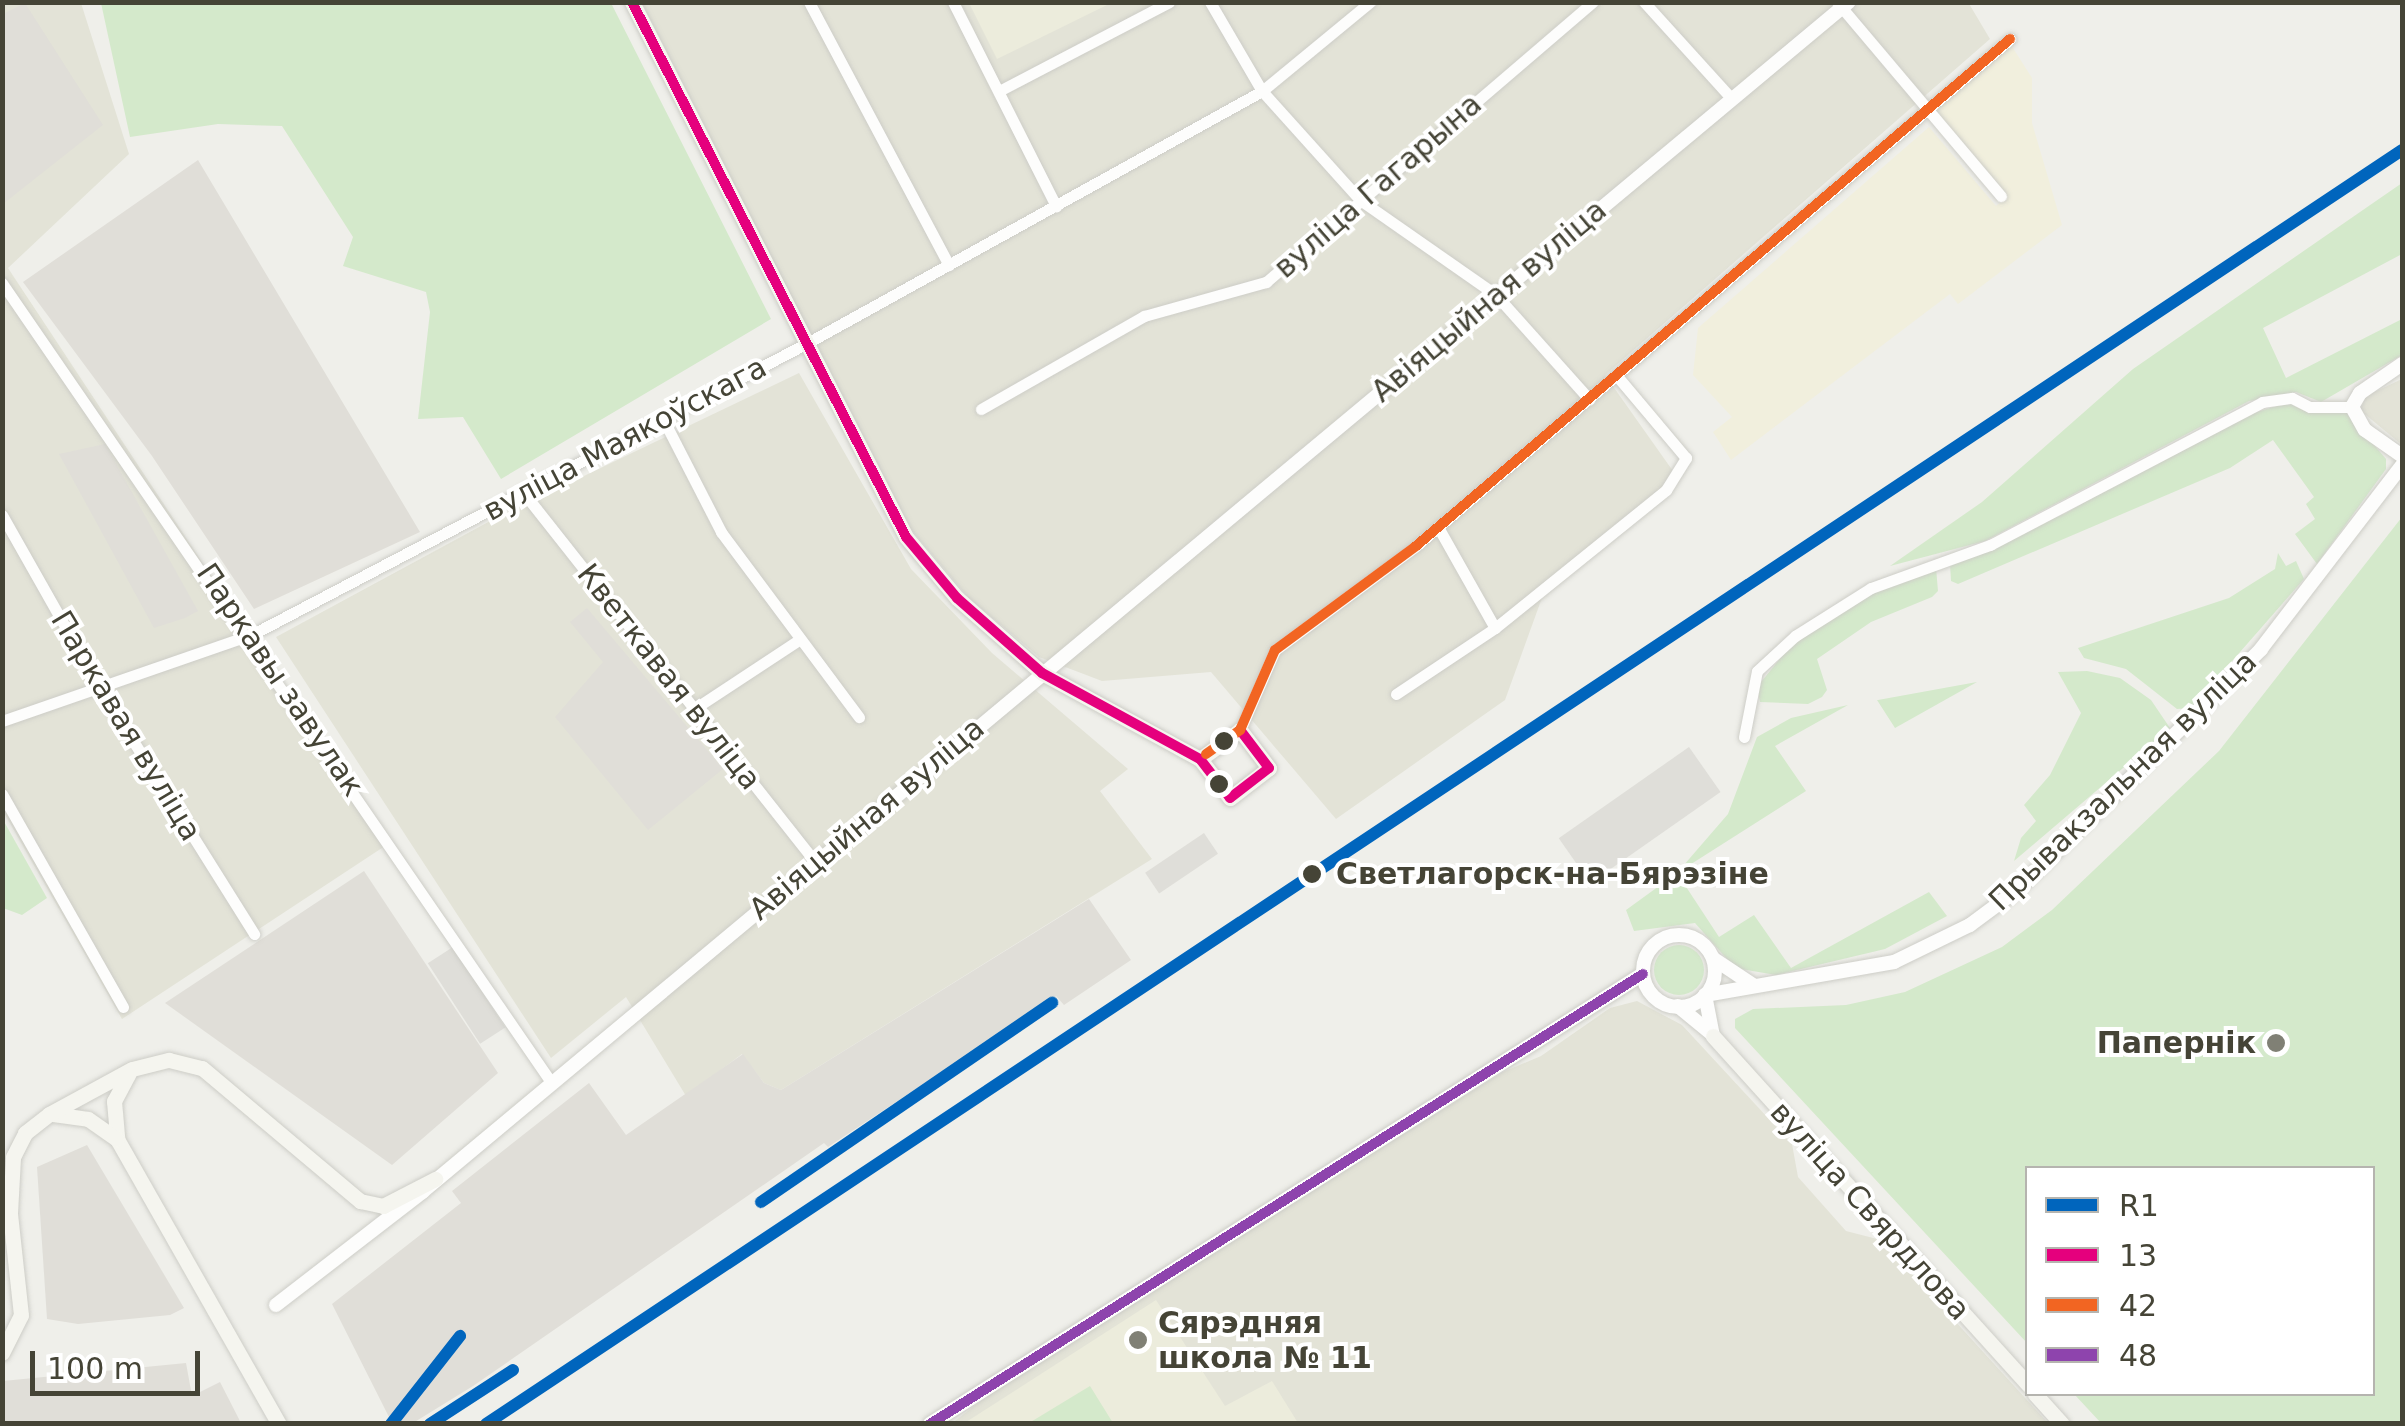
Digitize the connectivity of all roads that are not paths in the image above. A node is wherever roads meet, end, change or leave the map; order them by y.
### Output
1 (632, 2) edge
2 (809, 2) edge
3 (953, 2) edge
4 (1168, 2) edge
5 (1210, 2) edge
6 (1370, 2) edge
7 (1592, 2) edge
8 (1644, 2) edge
9 (1843, 4) edge
10 (2010, 39) dead end
11 (999, 91) junction
12 (1262, 92) junction
13 (1732, 99) junction
14 (1926, 113) junction
15 (2001, 196) dead end
16 (1360, 200) junction
17 (1056, 206) junction
18 (949, 265) junction
19 (2, 283) edge
20 (1496, 295) junction
21 (809, 342) junction
22 (2402, 364) edge
23 (1617, 376) junction
24 (1589, 399) junction
25 (2352, 407) junction
26 (981, 409) dead end
27 (664, 418) junction
28 (2402, 456) edge
29 (2402, 464) edge
30 (523, 492) junction
31 (2, 515) edge
32 (1438, 527) junction
33 (1495, 628) junction
34 (250, 635) junction
35 (800, 640) junction
36 (1042, 673) junction
37 (98, 685) junction
38 (1396, 694) dead end
39 (694, 708) junction
40 (859, 717) dead end
41 (2, 722) edge
42 (1240, 730) junction
43 (1744, 736) dead end
44 (1200, 759) junction
45 (2, 794) edge
46 (815, 862) junction
47 (254, 934) dead end
48 (1712, 957) junction
49 (1643, 974) junction
50 (1768, 986) junction
51 (1706, 995) junction
52 (1678, 1006) junction
53 (123, 1007) dead end
54 (1713, 1036) junction
55 (132, 1070) junction
56 (552, 1082) junction
57 (49, 1114) junction
58 (117, 1139) junction
59 (435, 1179) junction
60 (276, 1306) dead end
61 (2, 1353) edge
62 (2025, 1382) edge
63 (2037, 1396) edge
64 (279, 1424) edge
65 (930, 1424) edge
66 (2062, 1424) edge

1 - 21 main road
2 - 18 street
3 - 11 street
4 - 11 street
5 - 12 street
6 - 12 street, вуліца Маякоўскага
7 - 16 street, вуліца Гагарына
8 - 13 street
9 - 13 street, Авіяцыйная вуліца
9 - 14 street
10 - 14 street
11 - 17 street
12 - 16 street
12 - 17 street, вуліца Маякоўскага
13 - 20 street, Авіяцыйная вуліца
14 - 15 street
14 - 23 street
16 - 20 street
16 - 26 street, вуліца Гагарына
17 - 18 street, вуліца Маякоўскага
18 - 21 street, вуліца Маякоўскага
19 - 34 street, Паркавы завулак
20 - 24 street
20 - 36 street, Авіяцыйная вуліца
21 - 27 street, вуліца Маякоўскага
21 - 36 main road
22 - 25 street
23 - 24 street
23 - 33 street
24 - 32 street
25 - 28 street
25 - 43 street
27 - 30 street, вуліца Маякоўскага
27 - 35 street
29 - 50 street, Прывакзальная вуліца
30 - 34 street, вуліца Маякоўскага
30 - 39 street, Кветкавая вуліца
31 - 37 street, Паркавая вуліца
32 - 33 street
32 - 42 street
33 - 38 street
34 - 37 street, вуліца Маякоўскага
34 - 56 street, Паркавы завулак
35 - 39 street
35 - 40 street
36 - 44 main road
36 - 46 street, Авіяцыйная вуліца
37 - 41 street, вуліца Маякоўскага
37 - 47 street, Паркавая вуліца
39 - 46 street, Кветкавая вуліца
42 - 44 main road
42 - 44 main road
45 - 53 street
46 - 56 street, Авіяцыйная вуліца
48 - 49 street
48 - 50 street
48 - 51 street
49 - 52 street
49 - 65 street
50 - 51 street, Прывакзальная вуліца
51 - 52 street
51 - 54 street
52 - 54 street, вуліца Свярдлова
54 - 62 main road, вуліца Свярдлова
55 - 57 main road, Авіяцыйная вуліца
55 - 58 main road
55 - 59 main road, Авіяцыйная вуліца
56 - 59 street, Авіяцыйная вуліца
57 - 58 main road
57 - 61 main road, Авіяцыйная вуліца
58 - 64 main road
59 - 60 street
63 - 66 main road

